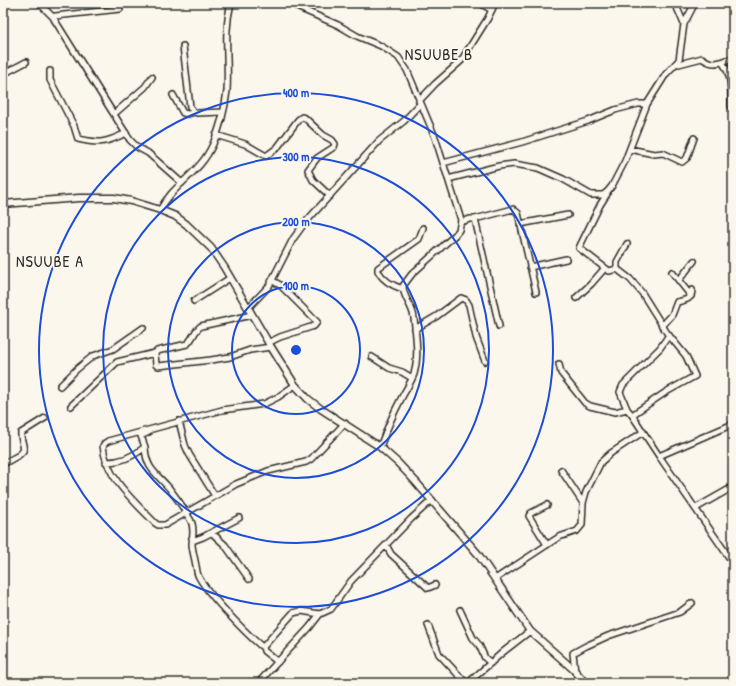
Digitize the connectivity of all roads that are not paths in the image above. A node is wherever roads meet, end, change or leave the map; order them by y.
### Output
1 (39, 3) edge
2 (231, 3) edge
3 (292, 3) edge
4 (480, 3) edge
5 (495, 3) edge
6 (675, 3) edge
7 (695, 3) edge
8 (120, 9) dead end
9 (492, 10) junction
10 (54, 18) junction
11 (684, 24) junction
12 (183, 46) dead end
13 (733, 58) edge
14 (26, 62) dead end
15 (722, 62) junction
16 (677, 63) junction
17 (50, 71) dead end
18 (3, 76) edge
19 (152, 77) dead end
20 (173, 95) dead end
21 (420, 102) junction
22 (647, 104) junction
23 (731, 106) dead end
24 (194, 112) junction
25 (223, 112) junction
26 (114, 114) junction
27 (126, 133) junction
28 (216, 135) junction
29 (694, 138) dead end
30 (630, 149) junction
31 (443, 163) junction
32 (448, 179) junction
33 (182, 183) junction
34 (607, 192) junction
35 (330, 196) junction
36 (3, 204) edge
37 (160, 210) junction
38 (568, 215) dead end
39 (475, 219) junction
40 (461, 222) junction
41 (520, 224) junction
42 (423, 228) dead end
43 (627, 244) dead end
44 (566, 258) dead end
45 (694, 261) dead end
46 (530, 267) junction
47 (605, 268) junction
48 (617, 269) junction
49 (672, 272) dead end
50 (230, 278) junction
51 (679, 280) junction
52 (273, 281) junction
53 (403, 289) junction
54 (536, 292) dead end
55 (576, 298) dead end
56 (194, 301) dead end
57 (248, 308) junction
58 (252, 315) junction
59 (499, 326) dead end
60 (662, 326) junction
61 (143, 328) dead end
62 (415, 329) junction
63 (669, 335) junction
64 (269, 345) junction
65 (155, 353) junction
66 (372, 357) dead end
67 (485, 361) dead end
68 (559, 364) dead end
69 (412, 378) junction
70 (295, 385) junction
71 (60, 386) dead end
72 (71, 406) dead end
73 (627, 409) junction
74 (632, 415) junction
75 (45, 418) dead end
76 (179, 421) junction
77 (345, 424) junction
78 (733, 424) edge
79 (159, 427) junction
80 (644, 432) junction
81 (145, 447) junction
82 (380, 447) junction
83 (659, 456) junction
84 (106, 462) junction
85 (3, 464) edge
86 (561, 470) dead end
87 (733, 487) edge
88 (215, 496) junction
89 (432, 500) junction
90 (583, 503) junction
91 (547, 505) dead end
92 (696, 508) junction
93 (187, 513) junction
94 (239, 518) dead end
95 (212, 533) junction
96 (192, 538) junction
97 (386, 545) junction
98 (547, 545) junction
99 (733, 563) edge
100 (249, 579) dead end
101 (495, 579) junction
102 (435, 585) dead end
103 (692, 603) dead end
104 (460, 610) dead end
105 (320, 614) junction
106 (428, 625) dead end
107 (530, 631) junction
108 (263, 646) junction
109 (278, 662) junction
110 (491, 663) junction
111 (575, 672) junction
112 (260, 681) dead end
113 (467, 683) edge
114 (586, 683) edge

1 - 10 street
2 - 25 street
3 - 21 street
4 - 9 street
5 - 9 street
6 - 11 street
7 - 11 street
8 - 10 street
9 - 21 street
10 - 26 street
11 - 16 street
12 - 24 street
13 - 15 street
14 - 18 street
15 - 16 street
15 - 23 street
16 - 22 street
17 - 27 street
19 - 26 street
20 - 24 street
21 - 31 street
21 - 35 street
22 - 30 street
22 - 31 street
24 - 25 street
25 - 28 street
26 - 27 street
27 - 33 street
28 - 33 street
28 - 35 street
29 - 30 street
30 - 34 street
31 - 32 street
32 - 34 street
32 - 40 street
33 - 37 street
34 - 47 street
35 - 52 street
36 - 37 street
37 - 50 street
38 - 41 street
39 - 40 street
39 - 41 street
39 - 59 street
40 - 53 street
41 - 46 street
42 - 53 street
43 - 48 street
44 - 46 street
45 - 51 street
46 - 54 street
47 - 48 street
47 - 55 street
48 - 60 street
49 - 51 street
50 - 56 street
50 - 57 street
51 - 60 street
52 - 57 street
52 - 64 street
53 - 62 street
57 - 58 street
58 - 64 street
58 - 65 street
60 - 63 street
61 - 71 street
62 - 67 street
62 - 69 street
63 - 73 street
63 - 74 street
64 - 65 street
64 - 70 street
65 - 72 street
66 - 69 street
68 - 73 street
69 - 82 street
70 - 76 street
70 - 77 street
73 - 74 street
74 - 80 street
75 - 85 street
76 - 79 street
76 - 88 street
77 - 82 street
77 - 88 street
78 - 83 street
79 - 81 street
79 - 84 street
80 - 83 street
80 - 90 street
81 - 84 street
81 - 93 street
82 - 89 street
83 - 92 street
84 - 93 street
86 - 90 street
87 - 92 street
88 - 93 street
89 - 97 street
89 - 101 street
90 - 98 street
91 - 98 street
92 - 99 street
93 - 96 street
94 - 95 street
95 - 96 street
95 - 100 street
96 - 108 street
97 - 102 street
97 - 105 street
98 - 101 street
101 - 107 street
103 - 111 street
104 - 110 street
105 - 108 street
105 - 109 street
106 - 113 street
107 - 110 street
107 - 111 street
108 - 109 street
109 - 112 street
110 - 113 street
111 - 114 street

